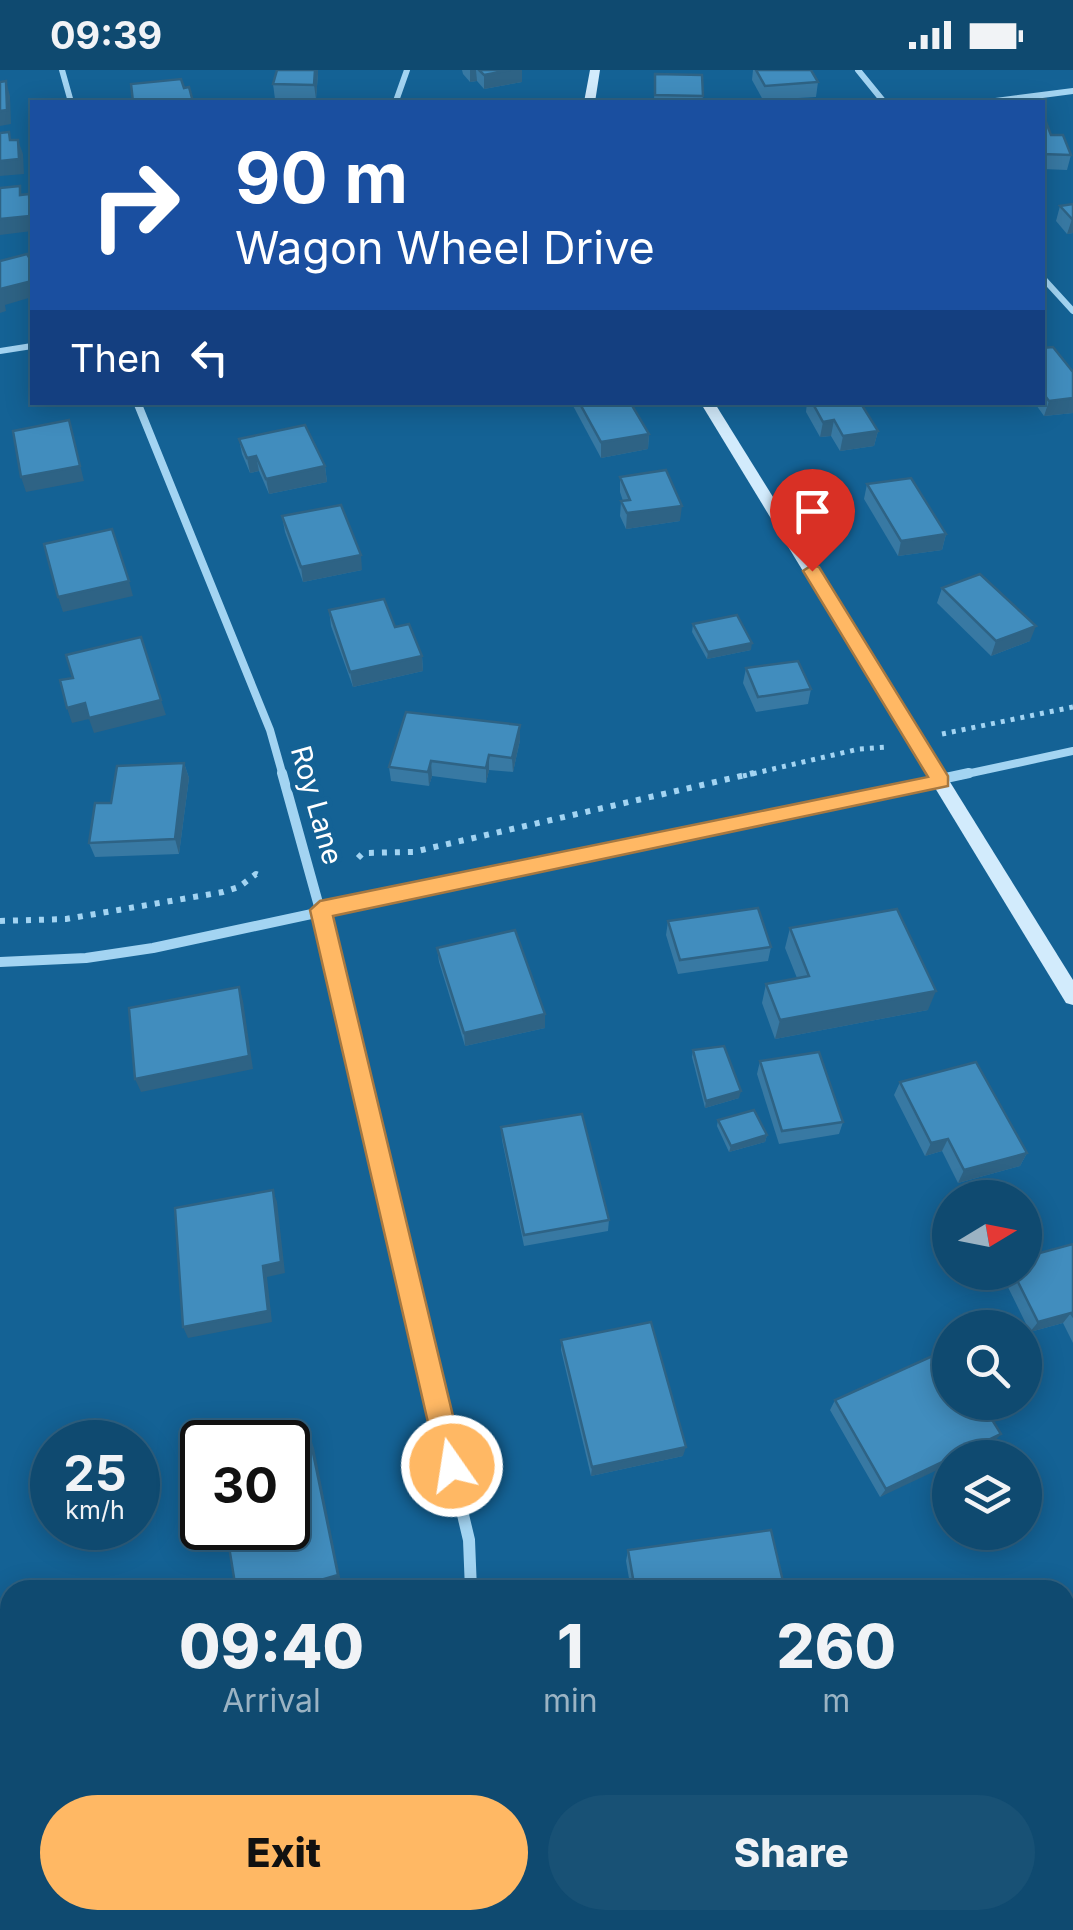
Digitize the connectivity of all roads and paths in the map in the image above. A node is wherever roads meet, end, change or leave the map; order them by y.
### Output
1 (62, 70) edge
2 (407, 70) edge
3 (595, 70) edge
4 (858, 70) edge
5 (1073, 91) edge
6 (70, 100) edge
7 (396, 100) edge
8 (589, 100) edge
9 (882, 100) edge
10 (1003, 100) edge
11 (1045, 280) edge
12 (1073, 311) edge
13 (30, 346) edge
14 (0, 351) edge
15 (138, 405) edge
16 (709, 405) edge
17 (1073, 707) edge
18 (968, 728) dead end
19 (868, 750) dead end
20 (1073, 751) edge
21 (941, 781) junction
22 (358, 858) dead end
23 (262, 878) dead end
24 (320, 910) junction
25 (0, 922) edge
26 (0, 962) edge
27 (1073, 997) edge
28 (471, 1580) edge

1 - 6 street
2 - 7 street
3 - 8 street
4 - 9 street
5 - 10 street
11 - 12 street
13 - 14 street
15 - 24 street, Roy Lane
16 - 21 street
17 - 18 path
19 - 22 path
20 - 21 street
21 - 24 street
21 - 27 street
23 - 25 path
24 - 26 street
24 - 28 street, Roy Lane

